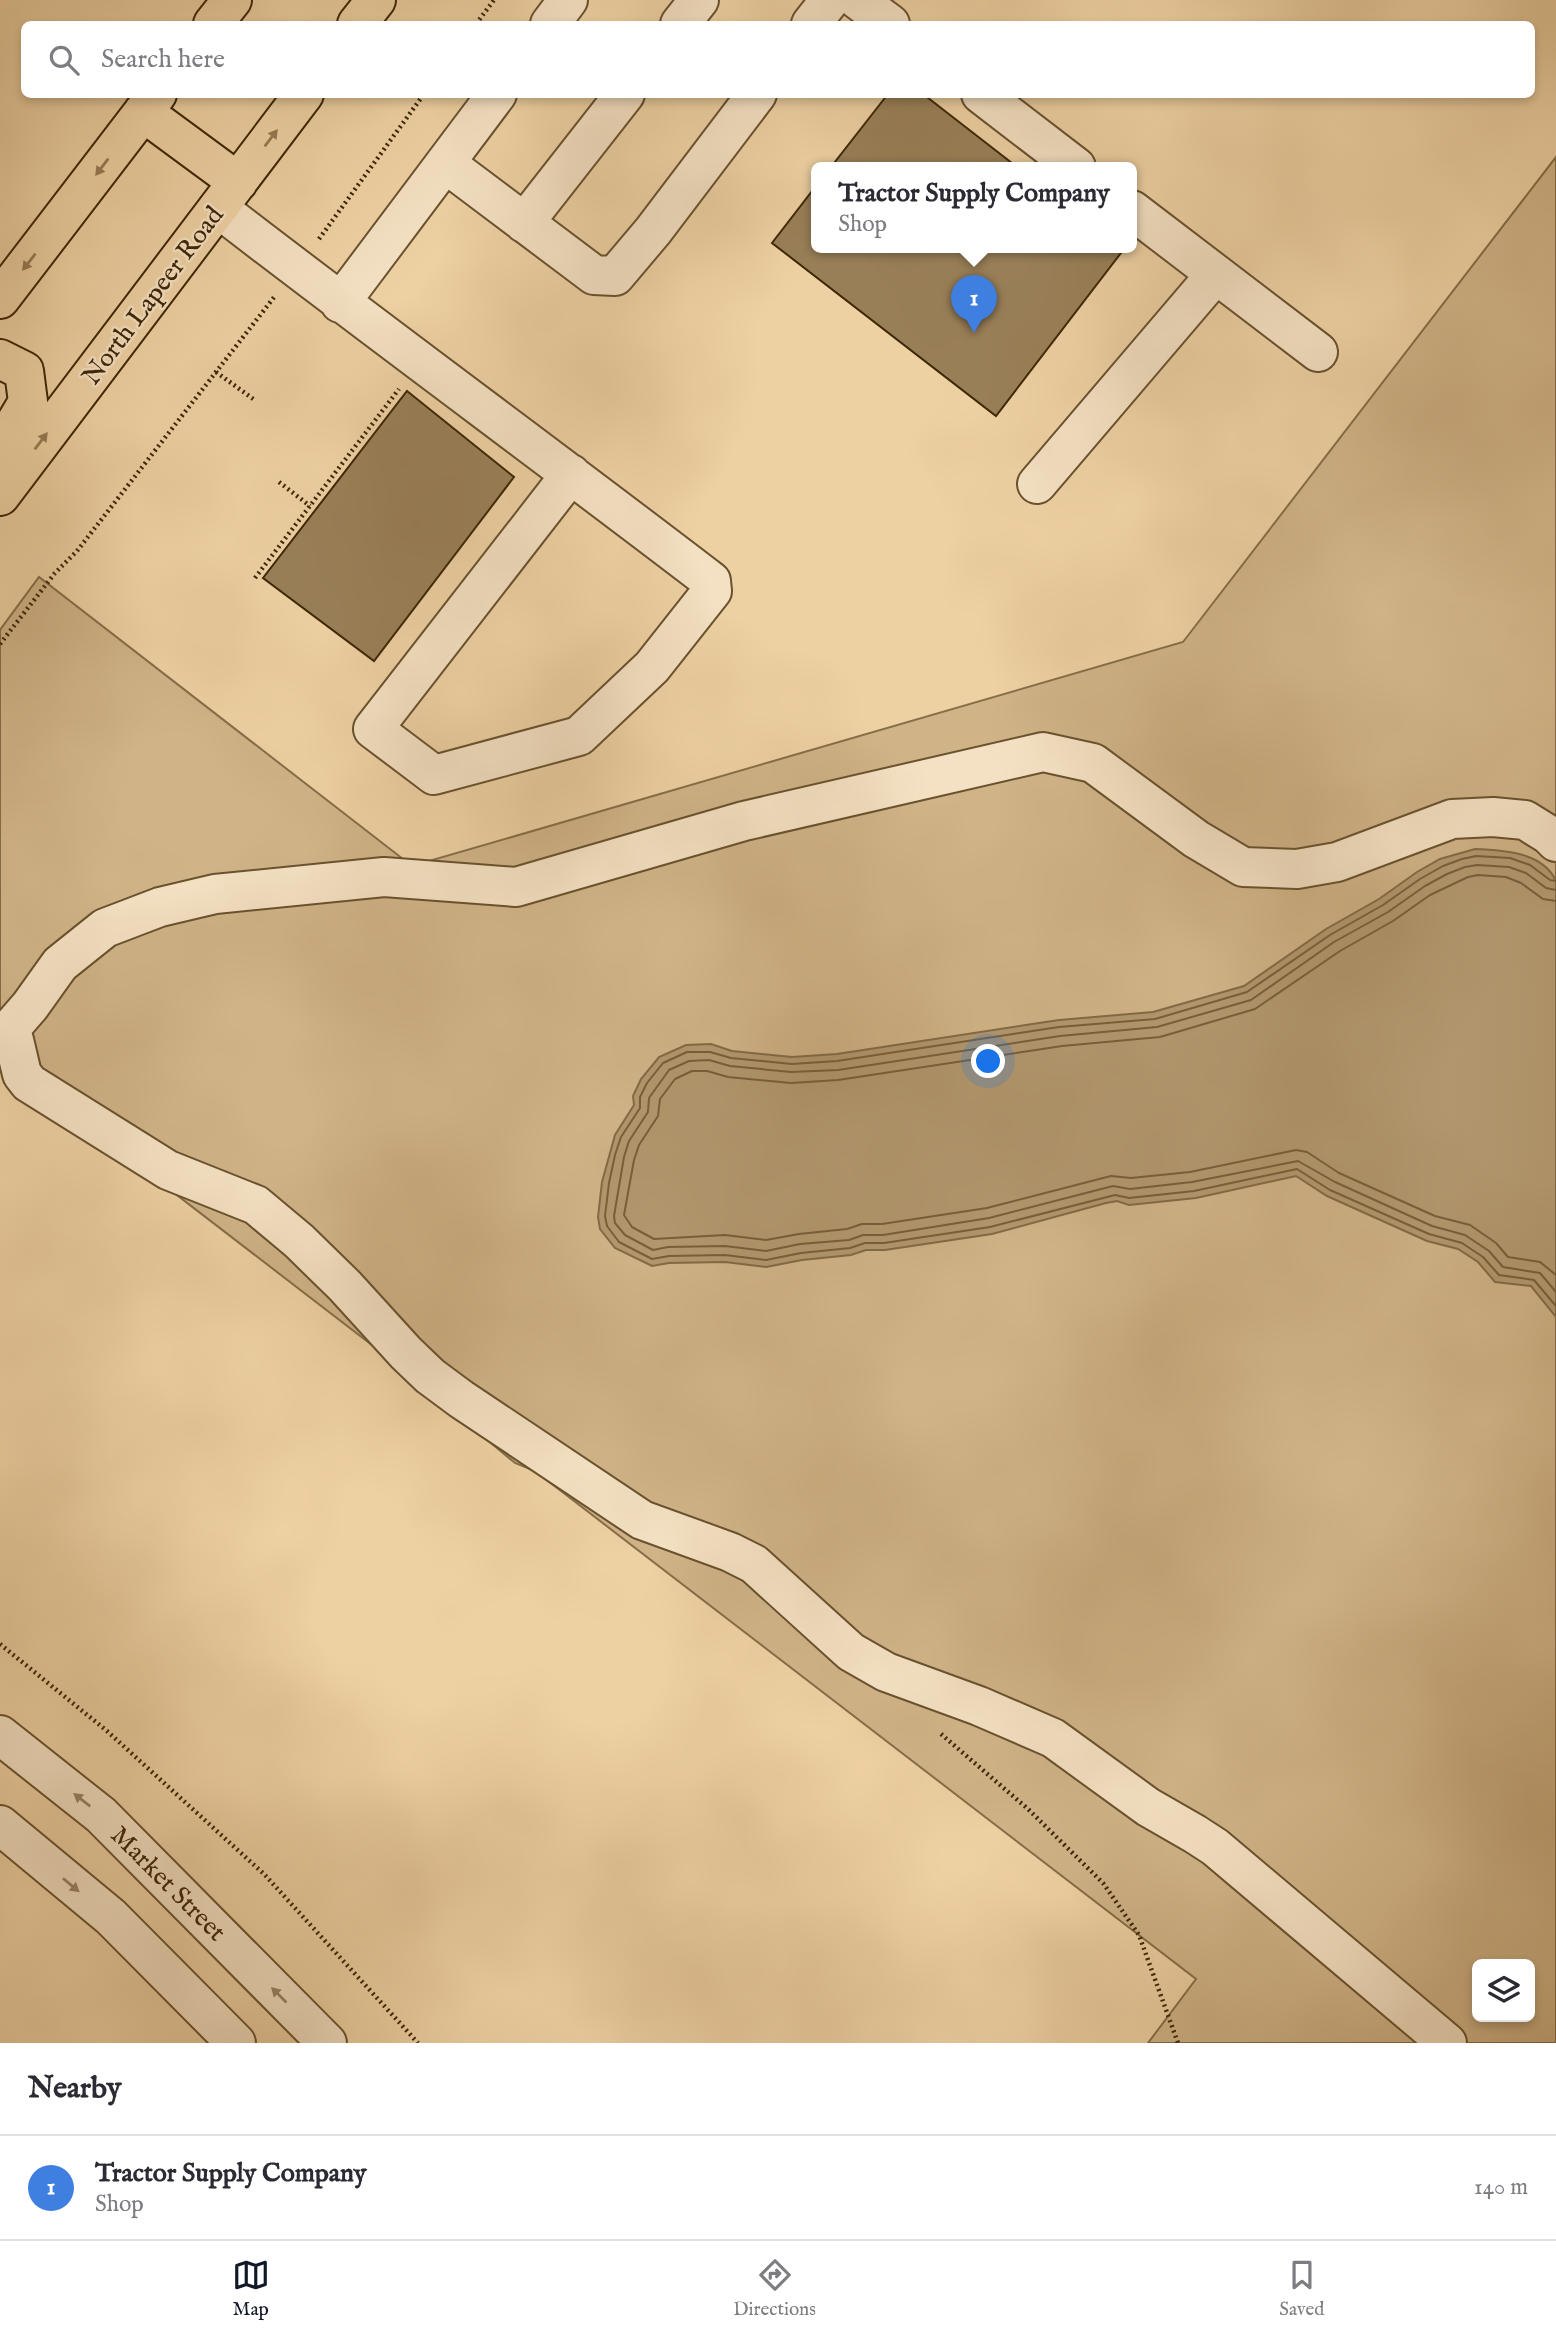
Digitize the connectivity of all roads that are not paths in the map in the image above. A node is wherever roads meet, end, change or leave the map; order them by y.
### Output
1 (232, 0) edge
2 (376, 0) edge
3 (568, 0) edge
4 (699, 0) edge
5 (830, 0) edge
6 (858, 0) edge
7 (215, 21) edge
8 (359, 21) edge
9 (552, 21) edge
10 (682, 21) edge
11 (813, 21) edge
12 (886, 21) edge
13 (301, 98) edge
14 (494, 98) edge
15 (622, 98) edge
16 (754, 98) edge
17 (986, 98) edge
18 (150, 103) edge
19 (1069, 162) edge
20 (445, 163) junction
21 (228, 195) junction
22 (1137, 214) edge
23 (524, 223) junction
24 (1216, 274) junction
25 (0, 299) edge
26 (340, 303) junction
27 (1318, 352) dead end
28 (0, 359) edge
29 (0, 449) edge
30 (571, 474) junction
31 (1037, 484) dead end
32 (0, 496) edge
33 (1556, 842) edge
34 (1, 1037) edge
35 (0, 1735) edge
36 (0, 1825) edge
37 (236, 2043) edge
38 (327, 2043) edge
39 (1447, 2043) edge

1 - 7 main road
2 - 8 main road
3 - 9 street
4 - 10 street
5 - 11 street
6 - 12 street
21 -> 13 main road, North Lapeer Road
14 - 20 street
15 - 23 street
16 - 23 street
17 - 19 street
18 - 21 main road
18 -> 25 main road
20 - 23 street
20 - 26 street
21 - 26 street
32 -> 21 main road, North Lapeer Road
22 - 24 street
24 - 27 street
24 - 31 street
26 - 30 street
28 - 29 main road
30 - 30 street
33 - 34 street
34 - 39 street
38 -> 35 street, Market Street
36 -> 37 street

